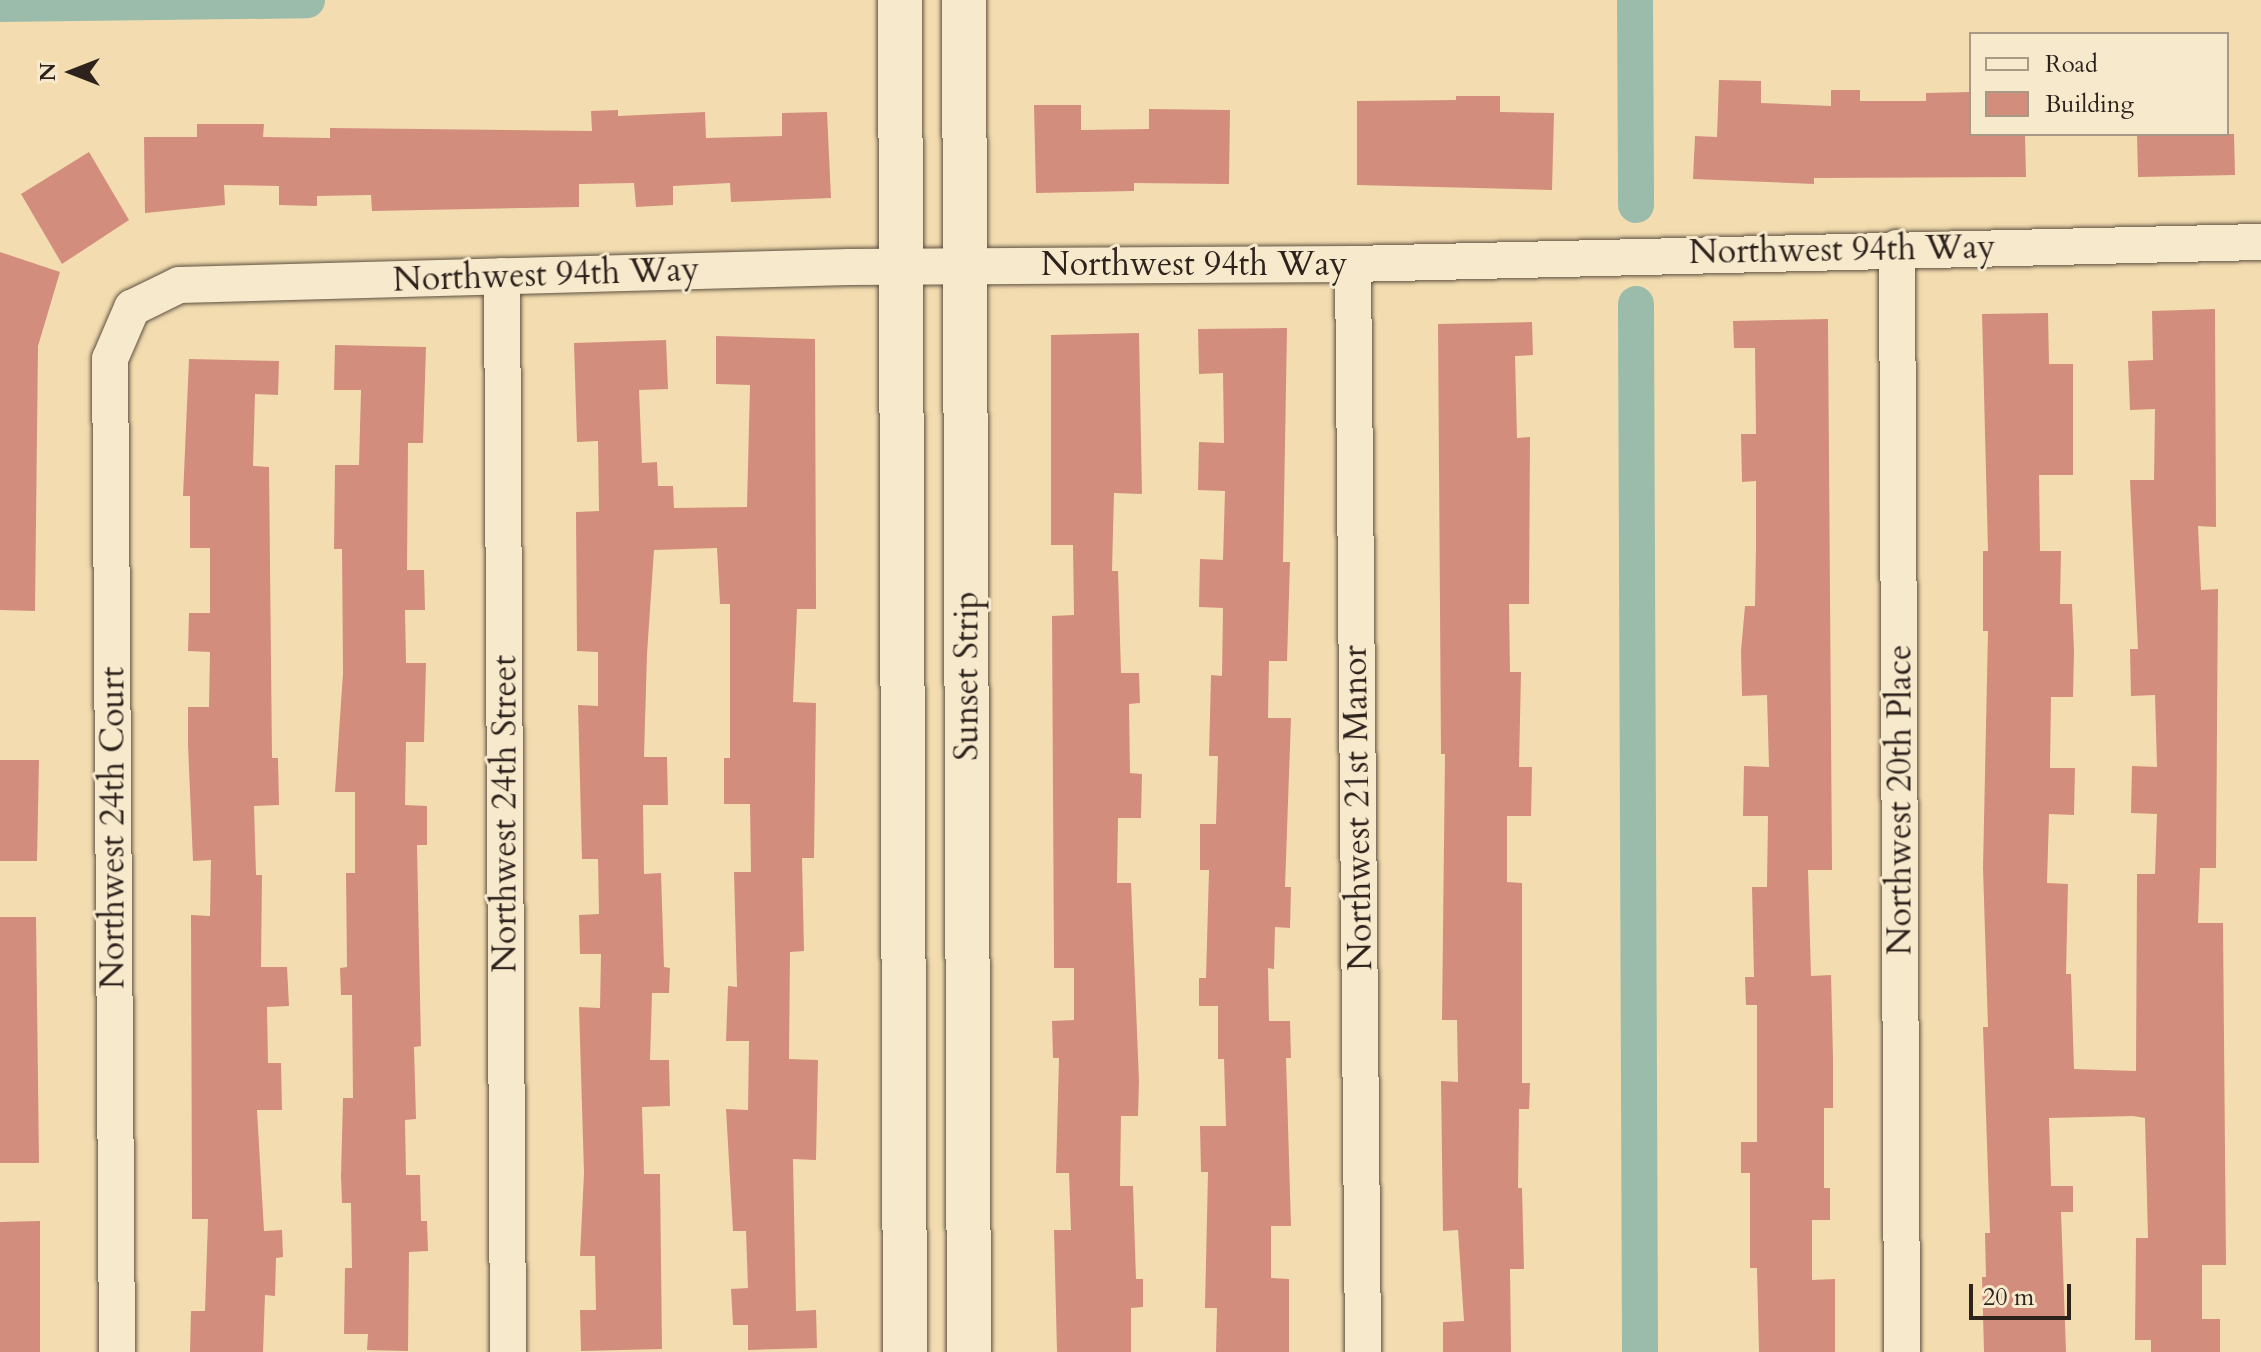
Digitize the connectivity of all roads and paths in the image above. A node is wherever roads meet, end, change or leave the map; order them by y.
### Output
1 (900, 0) edge
2 (964, 0) edge
3 (2261, 242) edge
4 (1897, 248) junction
5 (1353, 264) junction
6 (902, 266) junction
7 (965, 266) junction
8 (502, 276) junction
9 (132, 308) joint
10 (117, 1352) edge
11 (508, 1352) edge
12 (905, 1352) edge
13 (969, 1352) edge
14 (1363, 1352) edge
15 (1902, 1352) edge

1 - 6 street, Sunset Strip
2 - 7 street, Sunset Strip
3 - 4 street, Northwest 94th Way
4 - 5 street, Northwest 94th Way
4 - 15 street, Northwest 20th Place
5 - 7 street, Northwest 94th Way
5 - 14 street, Northwest 21st Manor
6 - 7 street, Northwest 94th Way
6 - 8 street, Northwest 94th Way
6 - 12 street, Sunset Strip
7 - 13 street, Sunset Strip
8 - 9 street, Northwest 94th Way
8 - 11 street, Northwest 24th Street
9 - 10 street, Northwest 24th Court

